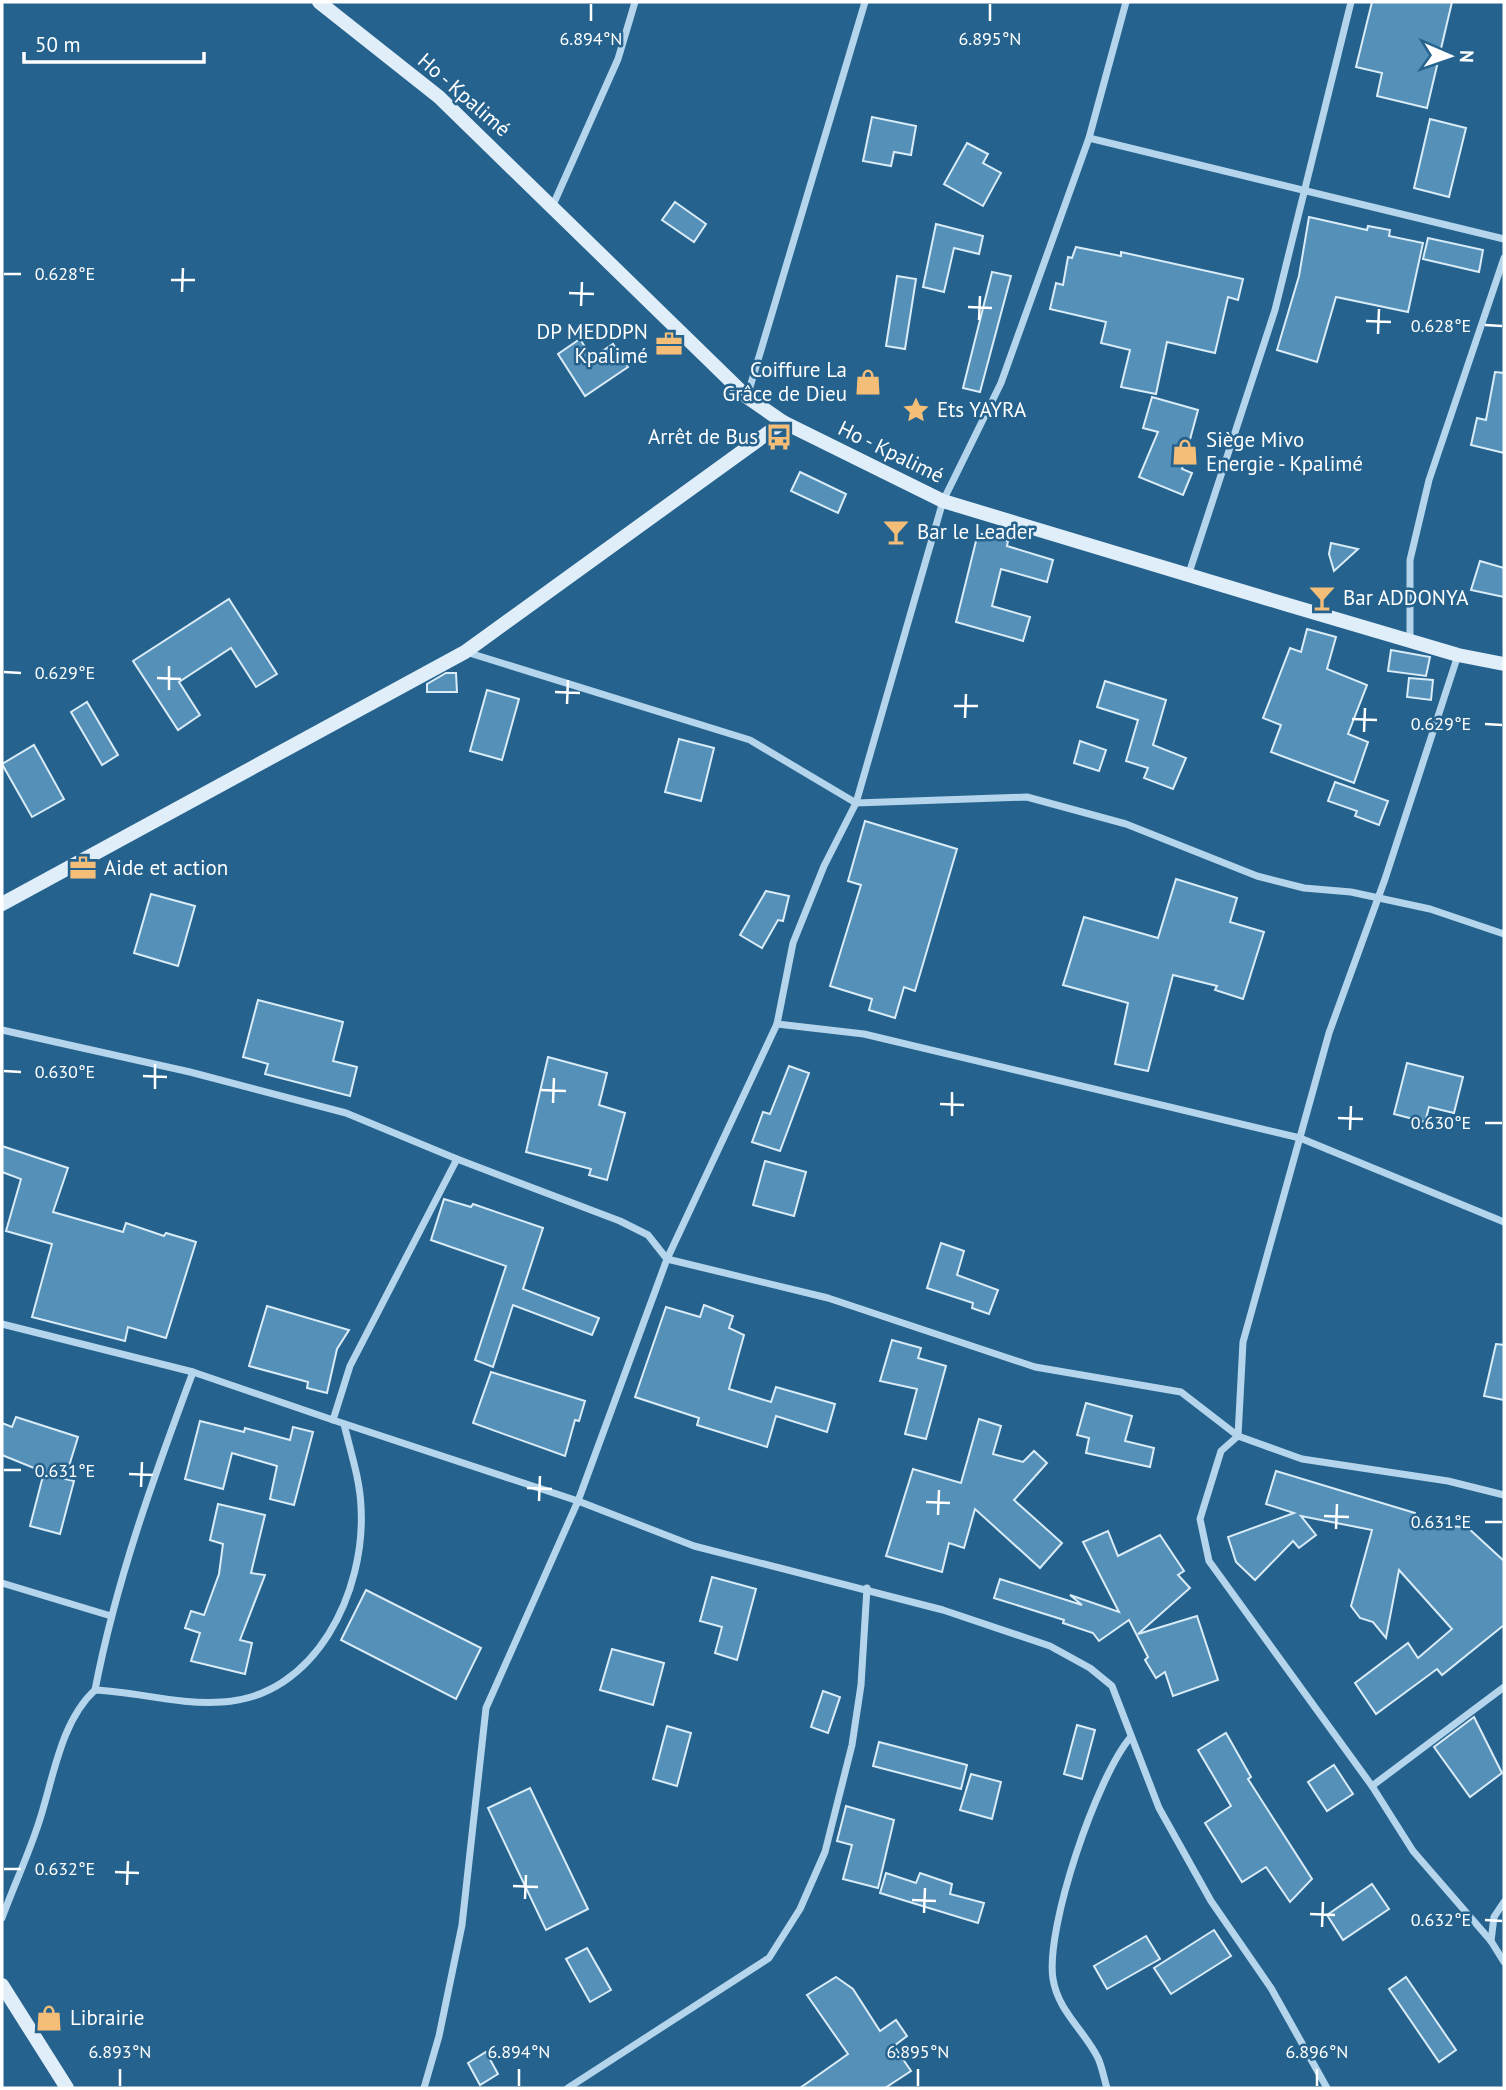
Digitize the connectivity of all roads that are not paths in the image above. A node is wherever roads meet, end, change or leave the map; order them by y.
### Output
1 (319, 2) edge
2 (635, 2) edge
3 (865, 2) edge
4 (1126, 2) edge
5 (1351, 2) edge
6 (1089, 138) junction
7 (1304, 191) junction
8 (553, 205) junction
9 (1504, 239) edge
10 (1504, 258) edge
11 (747, 397) junction
12 (783, 422) junction
13 (943, 502) junction
14 (1189, 573) junction
15 (1410, 639) junction
16 (465, 652) junction
17 (1458, 655) junction
18 (1504, 664) edge
19 (856, 803) junction
20 (1377, 897) junction
21 (2, 904) edge
22 (1504, 934) edge
23 (777, 1024) junction
24 (2, 1030) edge
25 (1300, 1138) junction
26 (457, 1159) junction
27 (1504, 1222) edge
28 (667, 1259) junction
29 (2, 1324) edge
30 (193, 1372) junction
31 (333, 1420) junction
32 (344, 1423) junction
33 (1238, 1436) junction
34 (1504, 1495) edge
35 (578, 1501) junction
36 (2, 1583) edge
37 (867, 1588) junction
38 (111, 1616) junction
39 (1504, 1688) edge
40 (95, 1690) junction
41 (1130, 1738) junction
42 (1372, 1786) junction
43 (1504, 1902) edge
44 (2, 1918) edge
45 (1490, 1941) junction
46 (1504, 1962) edge
47 (2, 1985) edge
48 (67, 2088) edge
49 (424, 2088) edge
50 (568, 2088) edge
51 (1107, 2088) edge
52 (1327, 2088) edge

1 - 8 main road, Ho - Kpalimé
2 - 8 street
3 - 11 street
4 - 6 street
5 - 7 street
6 - 7 street
6 - 13 street
7 - 9 street
7 - 14 street
8 - 11 main road, Ho - Kpalimé
10 - 15 street
11 - 12 main road, Ho - Kpalimé
12 - 13 main road, Ho - Kpalimé
12 - 16 main road
13 - 14 main road, Ho - Kpalimé
13 - 19 street
14 - 15 main road, Ho - Kpalimé
15 - 17 main road, Ho - Kpalimé
16 - 19 street
16 - 21 main road
17 - 18 main road, Ho - Kpalimé
17 - 20 street
19 - 20 street
19 - 23 street
20 - 22 street
20 - 25 street
23 - 25 street
23 - 28 street
24 - 26 street
25 - 27 street
25 - 33 street
26 - 28 street
26 - 31 street
28 - 33 street
28 - 35 street
29 - 30 street
30 - 31 street
30 - 38 street
31 - 32 street
32 - 35 street
32 - 40 street
33 - 34 street
33 - 42 street
35 - 37 street
35 - 49 street
36 - 38 street
37 - 41 street
37 - 50 street
38 - 40 street
39 - 42 street
40 - 44 street
41 - 51 street
41 - 52 street
42 - 45 street
43 - 45 street
45 - 46 street
47 - 48 main road

